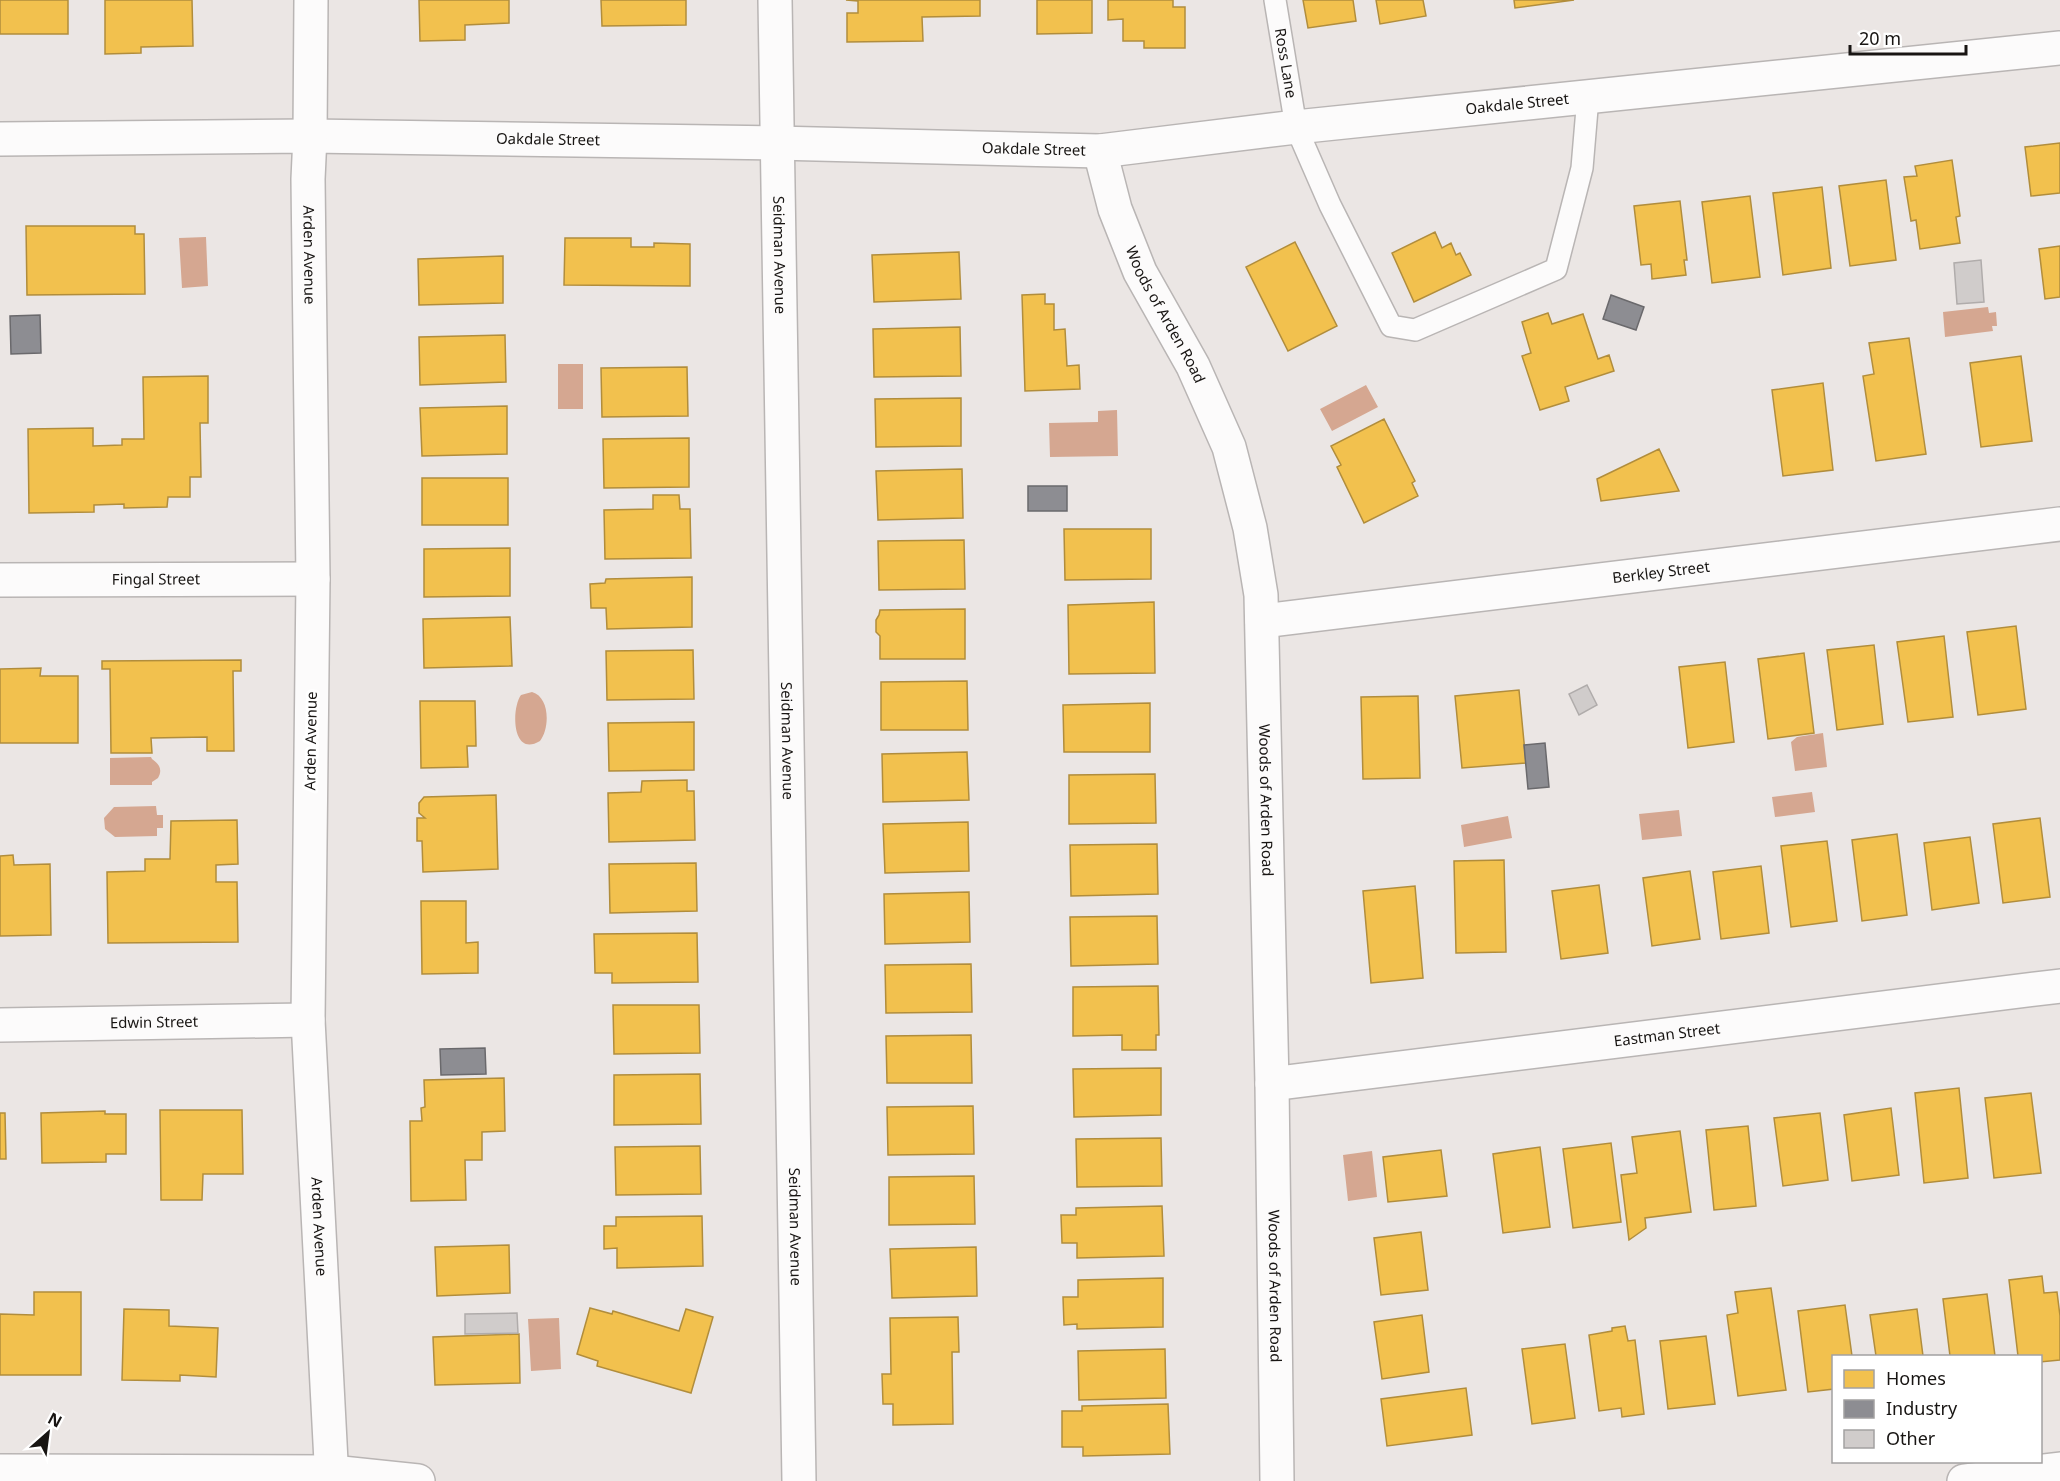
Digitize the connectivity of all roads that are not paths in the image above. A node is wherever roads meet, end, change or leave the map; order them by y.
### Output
1 (311, 0) edge
2 (775, 0) edge
3 (1275, 0) edge
4 (2060, 48) edge
5 (1588, 96) junction
6 (1296, 127) junction
7 (310, 136) junction
8 (0, 139) edge
9 (776, 142) junction
10 (1100, 151) junction
11 (2060, 524) edge
12 (313, 579) junction
13 (0, 580) edge
14 (1262, 621) junction
15 (2060, 986) edge
16 (308, 1020) junction
17 (0, 1025) edge
18 (1272, 1084) junction
19 (2060, 1469) edge
20 (0, 1471) edge
21 (332, 1476) edge
22 (418, 1481) edge
23 (799, 1481) edge
24 (1277, 1481) edge
25 (1964, 1481) edge

1 - 7 street, Arden Avenue
2 - 9 street, Seidman Avenue
3 - 6 lane, Ross Lane
4 - 5 street, Oakdale Street
5 - 6 street, Oakdale Street
5 - 6 lane, Ross Lane
6 - 10 street, Oakdale Street
7 - 8 street, Oakdale Street
7 - 9 street, Oakdale Street
7 - 12 street, Arden Avenue
9 - 10 street, Oakdale Street
9 - 23 street, Seidman Avenue
10 - 14 street, Woods of Arden Road
11 - 14 street, Berkley Street
12 - 13 street, Fingal Street
12 - 16 street, Arden Avenue
14 - 18 street, Woods of Arden Road
15 - 18 street, Eastman Street
16 - 17 street, Edwin Street
16 - 21 street, Arden Avenue
18 - 24 street, Woods of Arden Road
19 - 25 street
20 - 21 street
21 - 22 street

